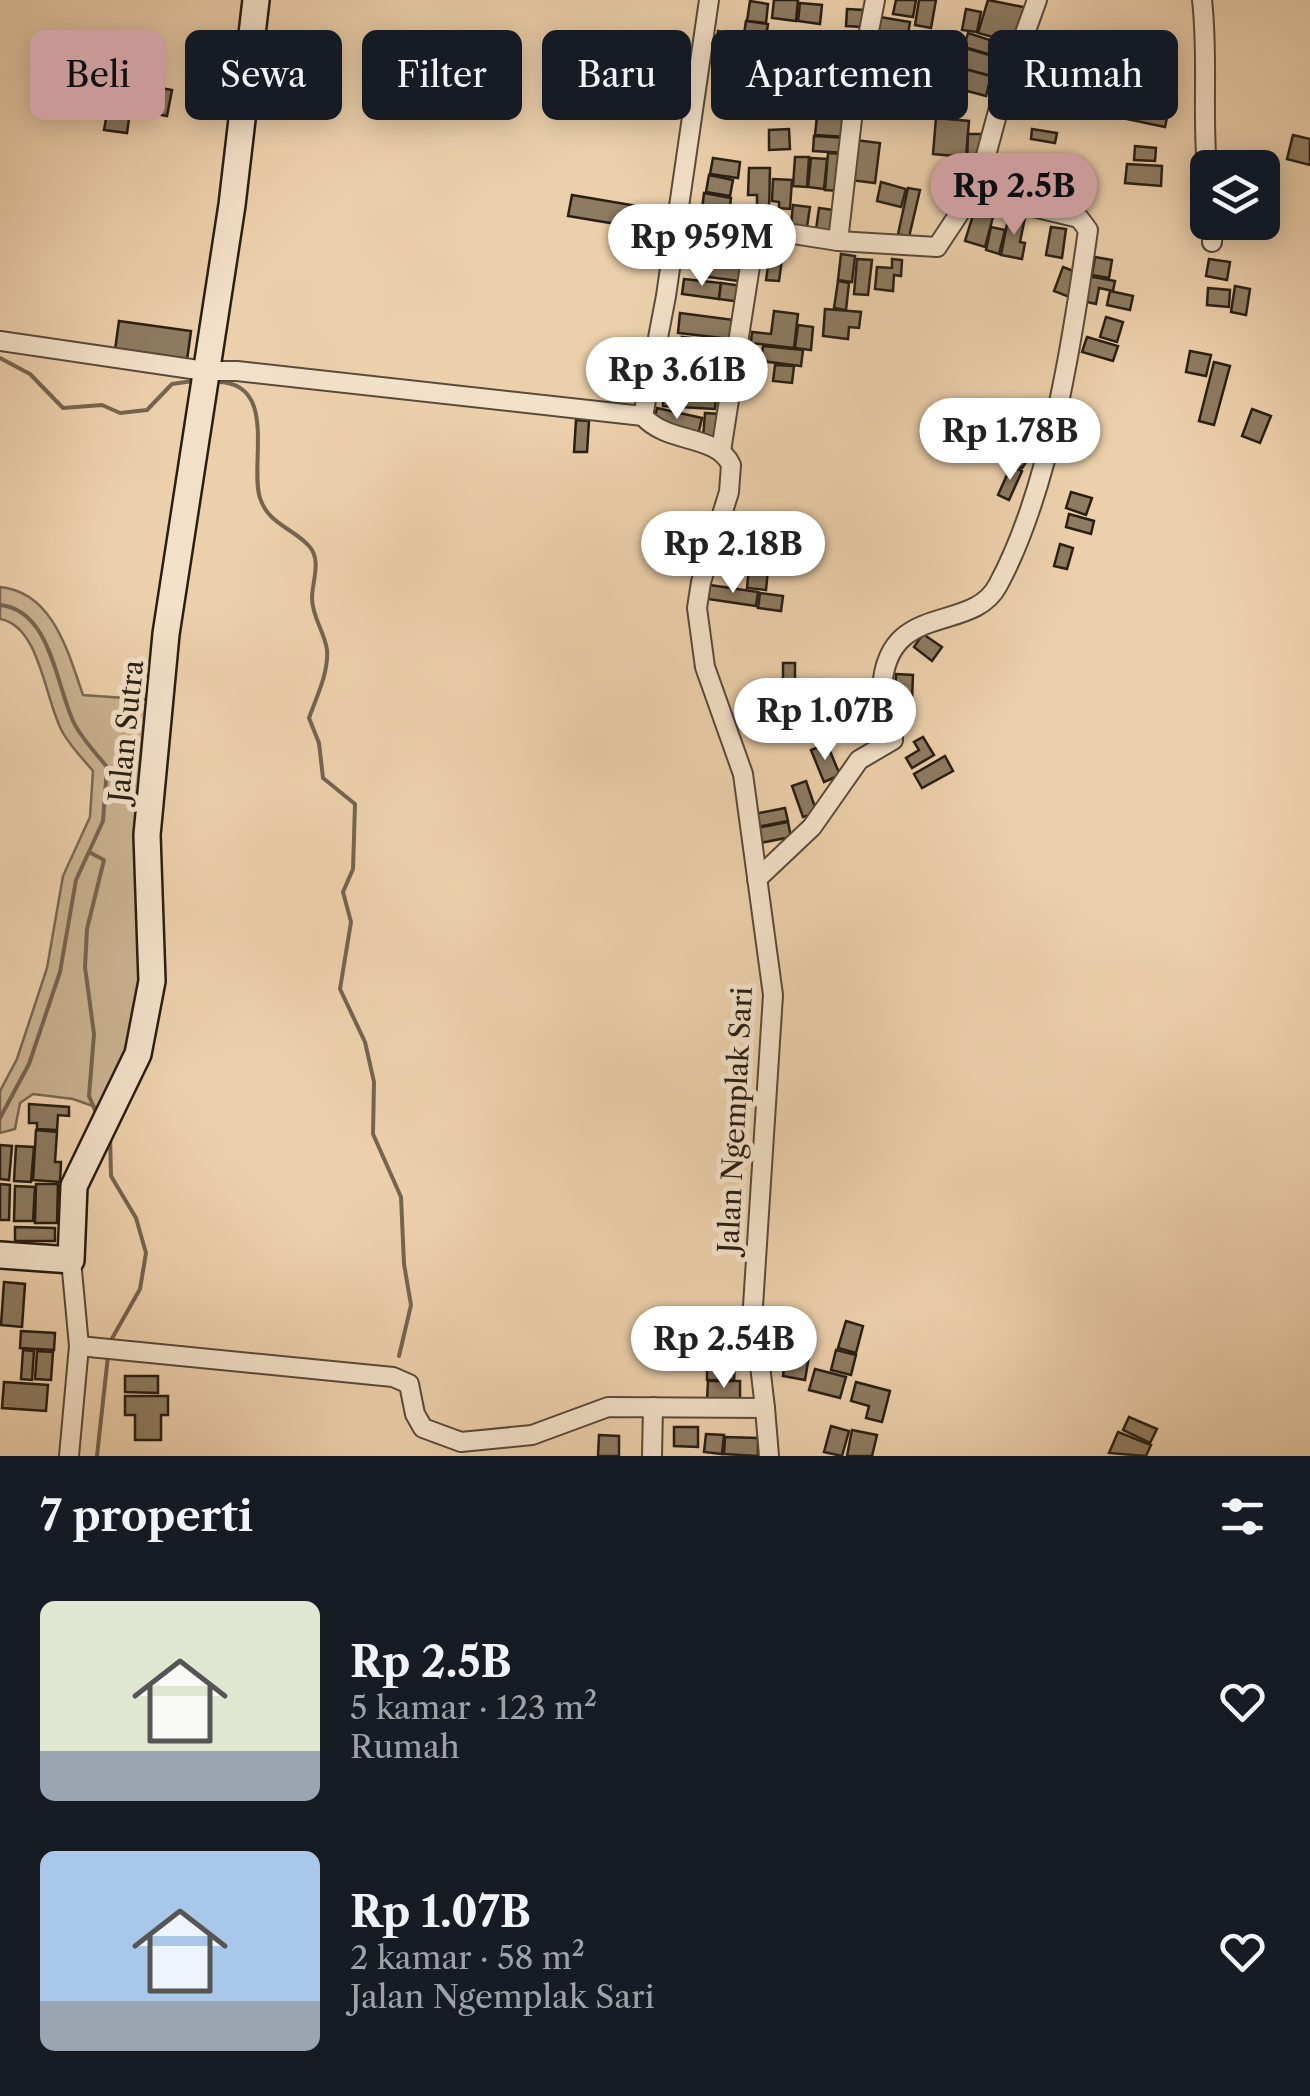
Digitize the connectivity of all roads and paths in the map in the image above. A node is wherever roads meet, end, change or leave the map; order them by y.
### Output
1 (256, 0) edge
2 (709, 0) edge
3 (875, 0) edge
4 (1037, 0) edge
5 (1202, 0) edge
6 (1208, 150) edge
7 (978, 185) junction
8 (678, 216) junction
9 (756, 228) junction
10 (838, 241) junction
11 (0, 341) edge
12 (205, 379) junction
13 (643, 416) junction
14 (720, 450) junction
15 (756, 879) junction
16 (0, 1255) edge
17 (71, 1260) junction
18 (87, 1346) junction
19 (653, 1407) junction
20 (765, 1408) junction
21 (69, 1456) edge
22 (652, 1456) edge
23 (770, 1456) edge

1 - 12 street, Jalan Sutra
2 - 8 street
3 - 10 street
4 - 7 street
5 - 6 street
7 - 10 street
7 - 15 street
8 - 9 street
8 - 13 street
9 - 10 street
9 - 14 street, Jalan Ngemplak Sari
11 - 12 street
12 - 13 street
12 - 17 street, Jalan Sutra
13 - 14 street
14 - 15 street, Jalan Ngemplak Sari
15 - 20 street, Jalan Ngemplak Sari
16 - 17 street
17 - 18 street, Jalan Sutra
18 - 19 street
18 - 21 street, Jalan Sutra
19 - 20 street
19 - 22 street
20 - 23 street, Jalan Ngemplak Sari

